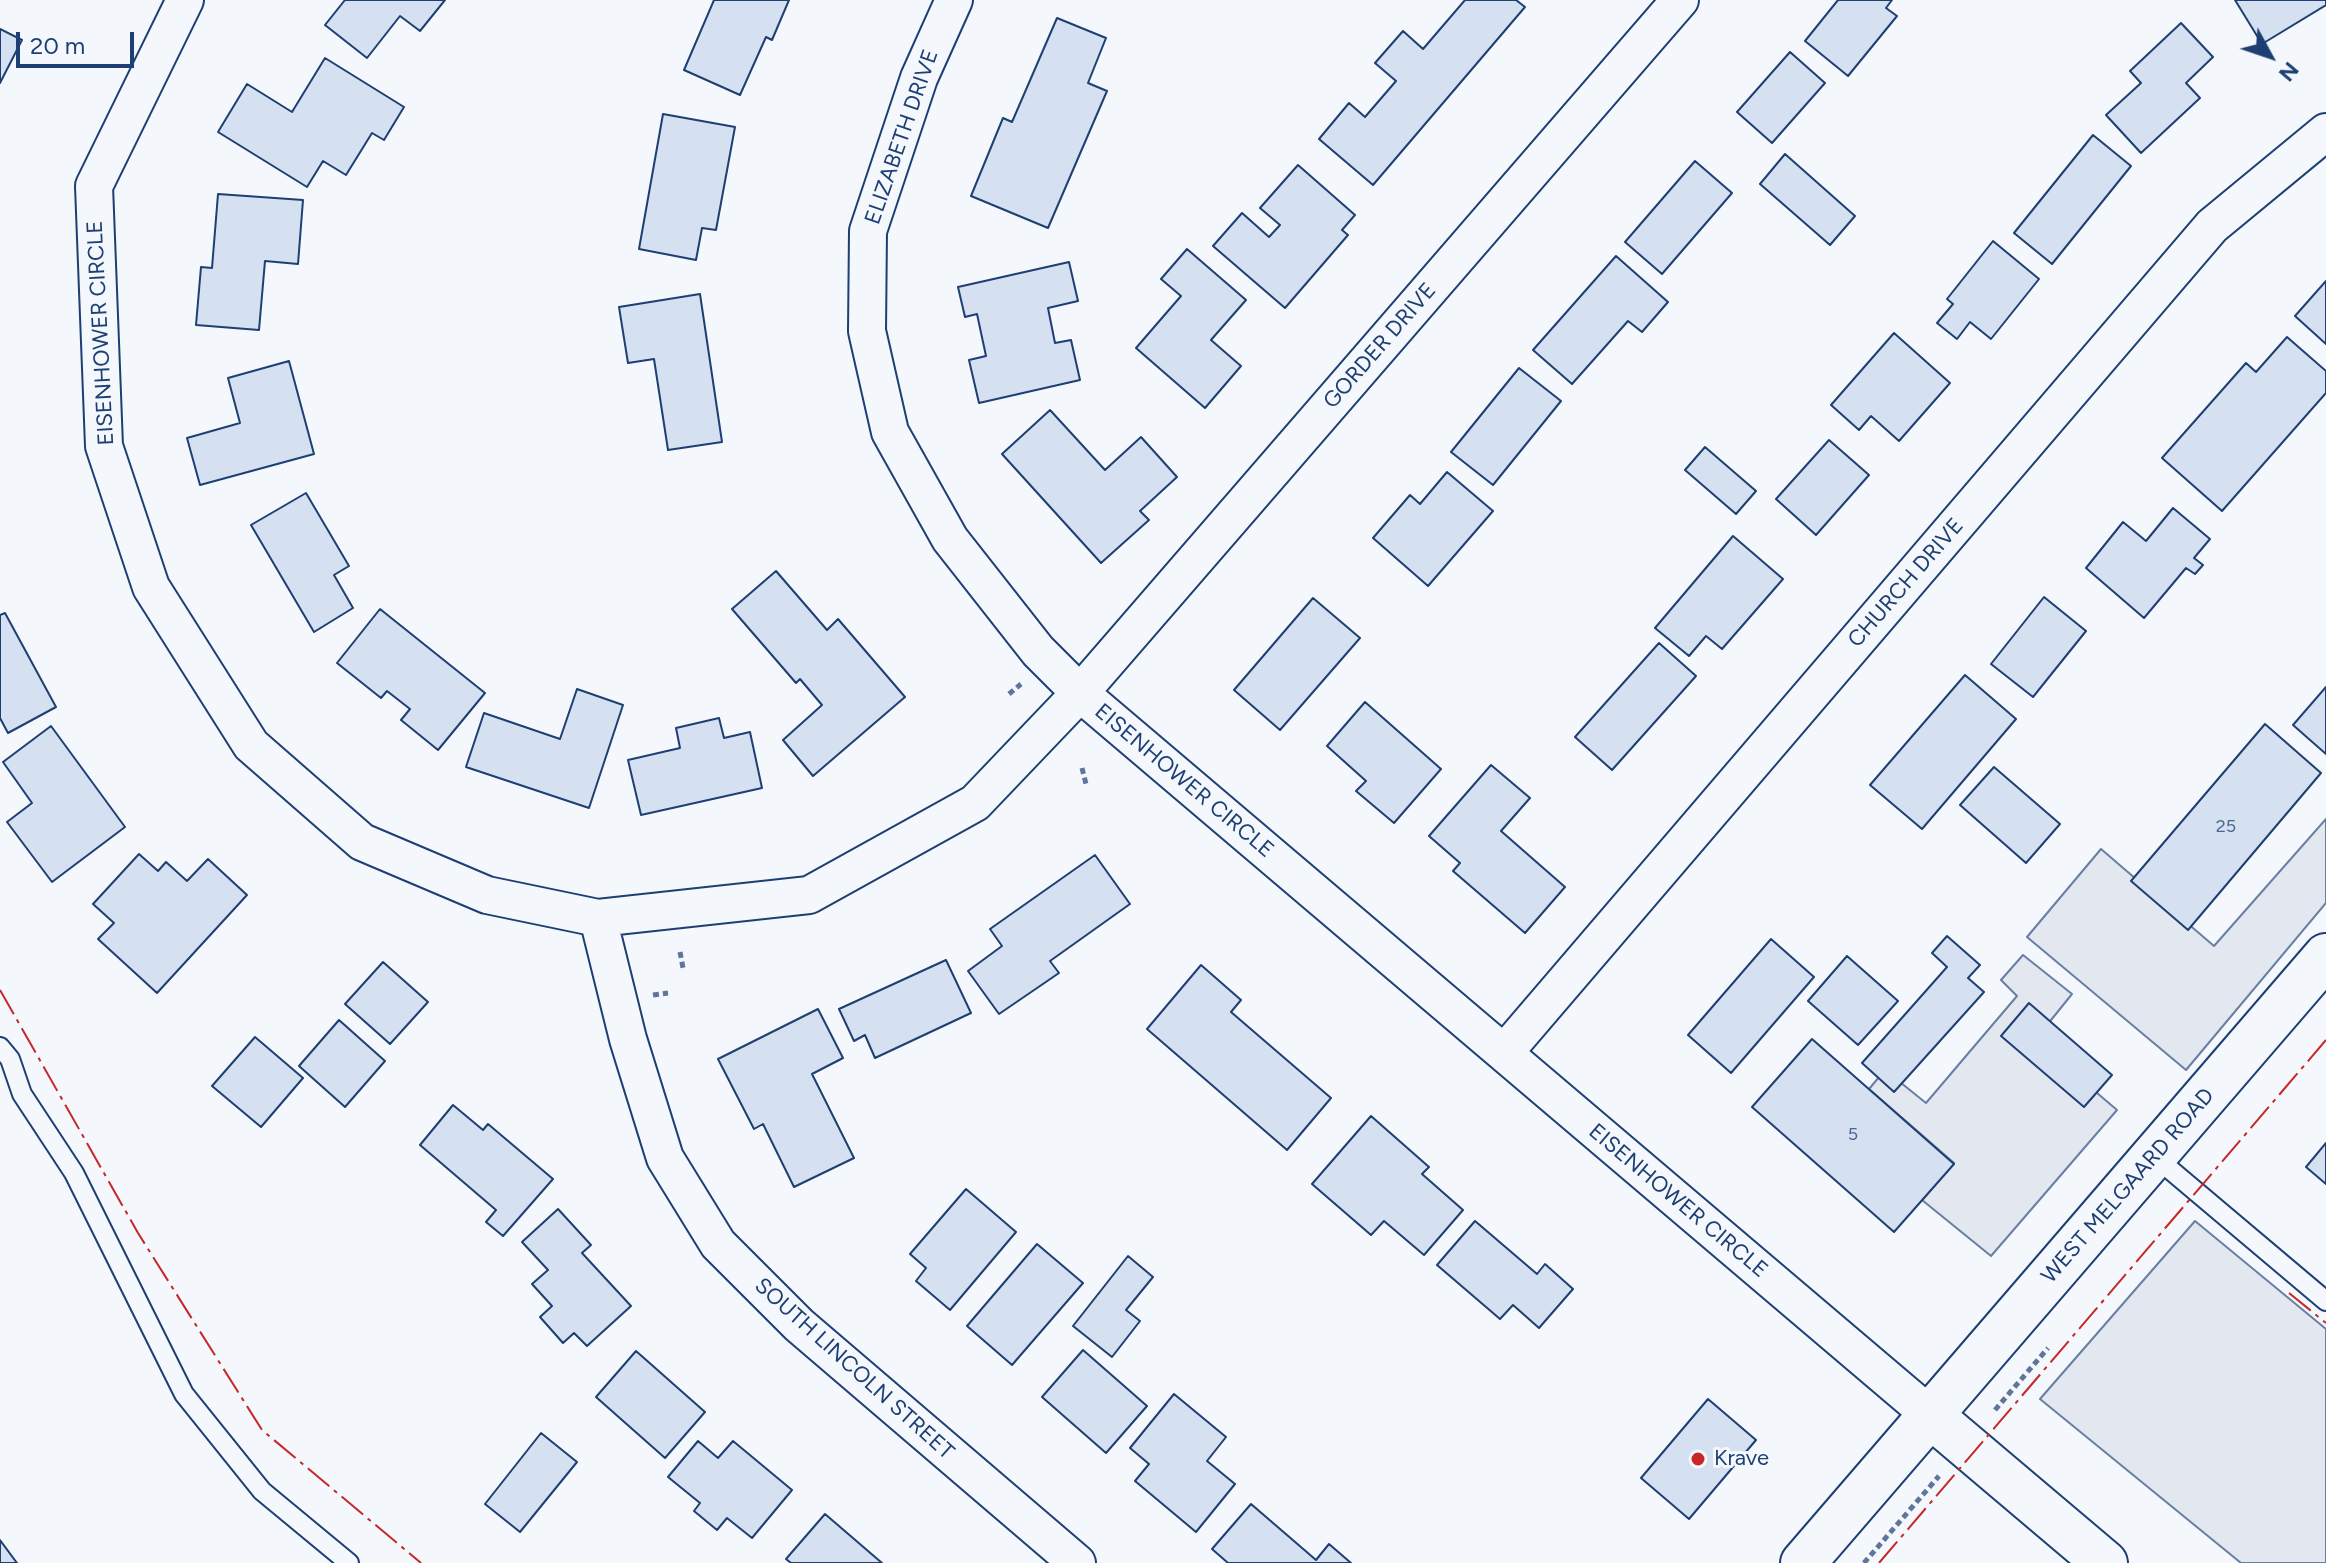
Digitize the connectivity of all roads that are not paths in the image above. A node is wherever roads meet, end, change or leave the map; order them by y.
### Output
1 (185, 0) edge
2 (954, 0) edge
3 (1680, 0) edge
4 (2326, 132) edge
5 (1080, 693) junction
6 (598, 918) junction
7 (2326, 956) edge
8 (0, 1047) edge
9 (1504, 1053) junction
10 (2154, 1156) junction
11 (2326, 1301) edge
12 (1930, 1415) junction
13 (349, 1563) edge
14 (1077, 1563) edge
15 (1803, 1563) edge
16 (2105, 1563) edge

1 - 6 street, EISENHOWER CIRCLE
2 - 5 street, ELIZABETH DRIVE
3 - 5 street, GORDER DRIVE
4 - 9 street, CHURCH DRIVE
5 - 6 street, EISENHOWER CIRCLE
5 - 9 street, EISENHOWER CIRCLE
6 - 14 street, SOUTH LINCOLN STREET
7 - 10 main road, WEST MELGAARD ROAD
8 - 13 lane
9 - 12 street, EISENHOWER CIRCLE
10 - 11 lane
10 - 12 main road, WEST MELGAARD ROAD
12 - 15 main road, WEST MELGAARD ROAD
12 - 16 main road

